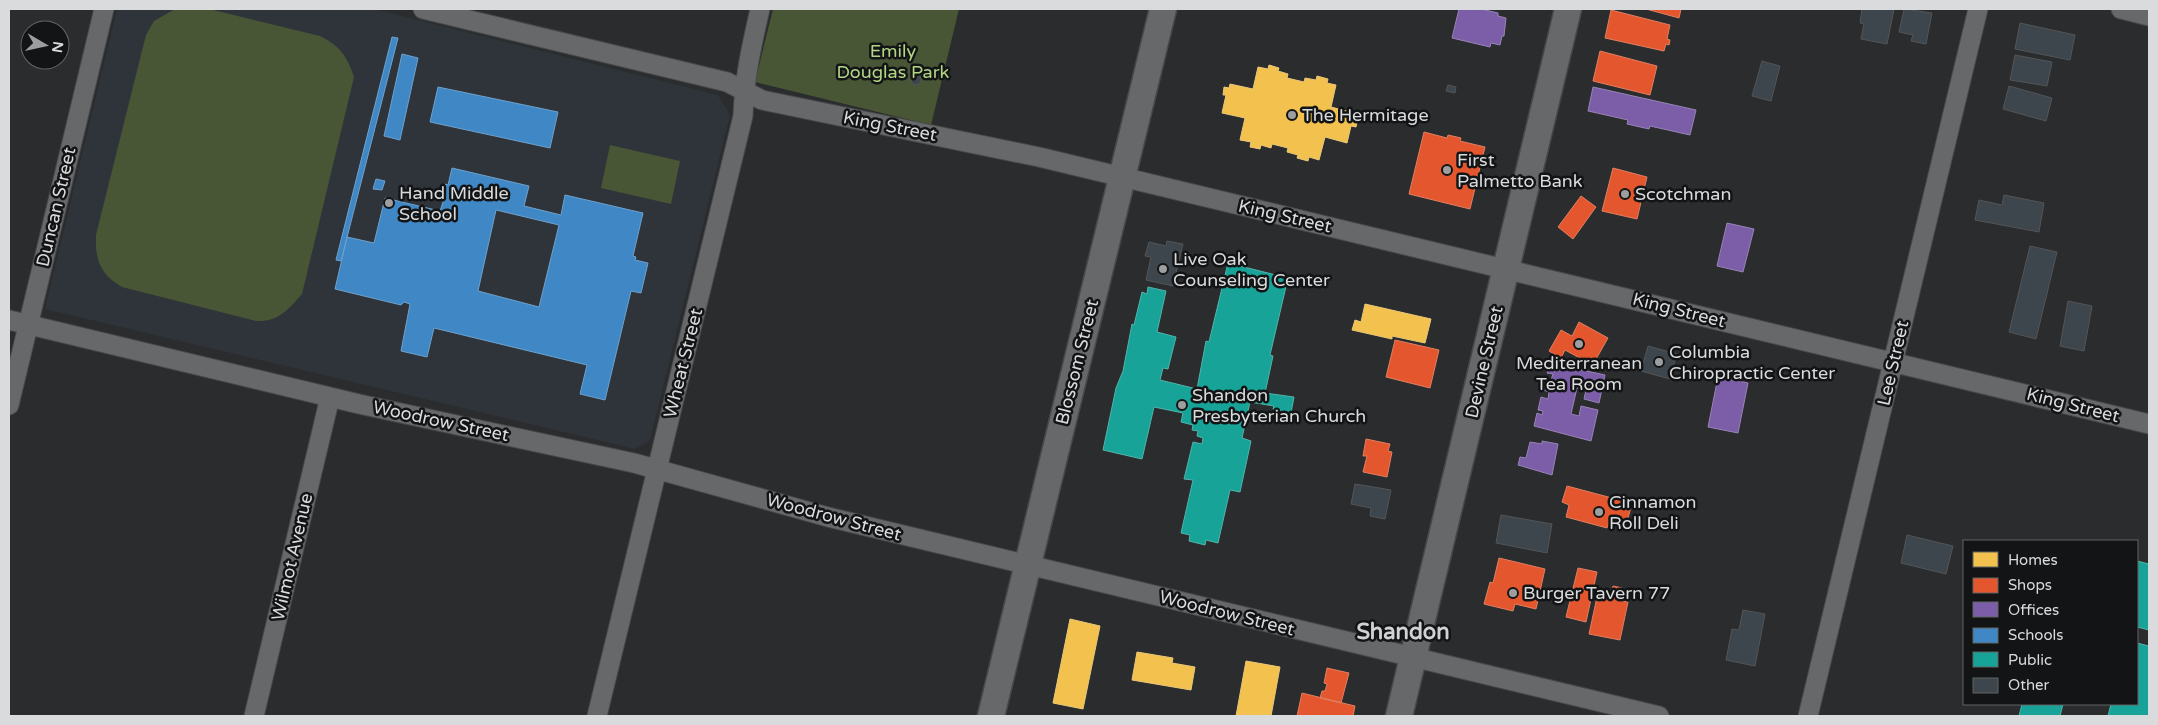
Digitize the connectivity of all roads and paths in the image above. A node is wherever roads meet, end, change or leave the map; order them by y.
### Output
1 (104, 9) edge
2 (428, 9) edge
3 (760, 9) edge
4 (1164, 9) edge
5 (1568, 9) edge
6 (1978, 9) edge
7 (2121, 9) edge
8 (2149, 16) edge
9 (744, 91) junction
10 (1122, 177) junction
11 (1506, 269) junction
12 (9, 320) edge
13 (28, 324) junction
14 (1893, 362) junction
15 (330, 397) junction
16 (9, 406) edge
17 (2149, 424) edge
18 (657, 469) junction
19 (1028, 565) junction
20 (1413, 657) junction
21 (254, 716) edge
22 (597, 716) edge
23 (991, 716) edge
24 (1399, 716) edge
25 (1659, 716) edge
26 (1808, 716) edge

1 - 13 street, Duncan Street
2 - 9 street, King Street
3 - 9 street, Wheat Street
4 - 10 street, Blossom Street
5 - 11 street, Devine Street
6 - 14 street, Lee Street
7 - 8 street
9 - 10 street, King Street
9 - 18 street, Wheat Street
10 - 11 street, King Street
10 - 19 street, Blossom Street
11 - 14 street, King Street
11 - 20 street, Devine Street
12 - 13 street, Woodrow Street
13 - 15 street, Woodrow Street
13 - 16 street, Duncan Street
14 - 17 street, King Street
14 - 26 street, Lee Street
15 - 18 street, Woodrow Street
15 - 21 street, Wilmot Avenue
18 - 19 street, Woodrow Street
18 - 22 street, Wheat Street
19 - 20 street, Woodrow Street
19 - 23 street, Blossom Street
20 - 24 street, Devine Street
20 - 25 street, Woodrow Street

